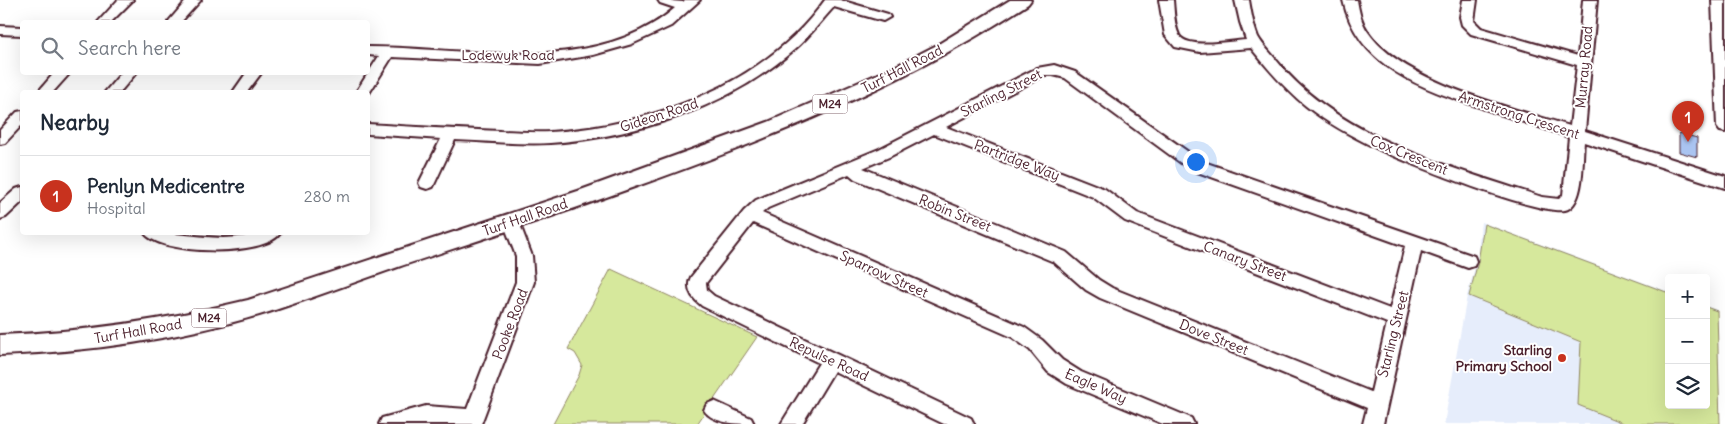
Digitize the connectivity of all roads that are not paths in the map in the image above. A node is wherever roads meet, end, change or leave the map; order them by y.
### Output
1 (126, 0) edge
2 (194, 0) edge
3 (665, 0) edge
4 (1022, 0) edge
5 (1166, 0) edge
6 (1242, 0) edge
7 (1350, 0) edge
8 (1470, 0) edge
9 (1590, 0) edge
10 (1719, 0) edge
11 (832, 1) edge
12 (689, 4) edge
13 (883, 17) dead end
14 (106, 20) edge
15 (176, 20) edge
16 (0, 30) edge
17 (20, 31) edge
18 (1723, 37) edge
19 (1255, 42) junction
20 (370, 51) edge
21 (388, 52) junction
22 (1584, 62) junction
23 (61, 75) edge
24 (127, 75) edge
25 (253, 75) edge
26 (47, 90) edge
27 (114, 90) edge
28 (242, 90) edge
29 (364, 90) edge
30 (20, 118) edge
31 (1725, 126) edge
32 (934, 128) junction
33 (370, 129) edge
34 (1578, 133) junction
35 (450, 135) junction
36 (0, 139) edge
37 (851, 168) junction
38 (1725, 182) edge
39 (427, 183) dead end
40 (1099, 192) joint
41 (20, 195) edge
42 (0, 213) edge
43 (750, 215) junction
44 (511, 222) junction
45 (157, 235) edge
46 (270, 235) edge
47 (1414, 243) junction
48 (1060, 257) joint
49 (1468, 261) dead end
50 (697, 290) joint
51 (1398, 319) junction
52 (1018, 332) joint
53 (0, 345) edge
54 (831, 360) junction
55 (1376, 404) junction
56 (714, 410) dead end
57 (472, 421) edge
58 (389, 424) edge
59 (744, 424) edge
60 (791, 424) edge
61 (964, 424) edge
62 (1184, 424) edge
63 (1373, 424) edge

1 - 14 street
2 - 15 street
3 - 12 street
4 - 44 main road, Turf Hall Road / M24
5 - 19 street
6 - 19 street, Cox Crescent
7 - 34 street, Armstrong Crescent
8 - 22 street
9 - 22 street, Murray Road
10 - 18 street
11 - 13 street
11 - 35 street, Gideon Road
12 - 21 street, Lodewyk Road
16 - 17 street
18 - 31 street
19 - 34 street, Cox Crescent
20 - 21 street, Lodewyk Road
21 - 29 street
22 - 34 street, Murray Road
23 - 26 street
24 - 27 street
25 - 28 street
30 - 36 street
32 - 37 street, Starling Street
32 - 40 street, Partridge Way
32 - 47 street, Starling Street
33 - 35 street, Gideon Road
34 - 38 street, Armstrong Crescent
35 - 39 street
37 - 43 street, Starling Street
37 - 48 street, Robin Street
40 - 51 street, Canary Street
41 - 42 street
43 - 50 street, Starling Street
43 - 52 street, Sparrow Street
44 - 53 main road, Turf Hall Road / M24
44 - 57 street, Pooke Road
45 - 46 street
47 - 49 street, Starling Street
47 - 51 street, Starling Street
48 - 55 street, Dove Street
50 - 54 street, Repulse Road
51 - 55 street, Starling Street
52 - 62 street, Eagle Way
54 - 60 street
54 - 61 street, Repulse Road
55 - 63 street, Starling Street
56 - 59 street
57 - 58 street

